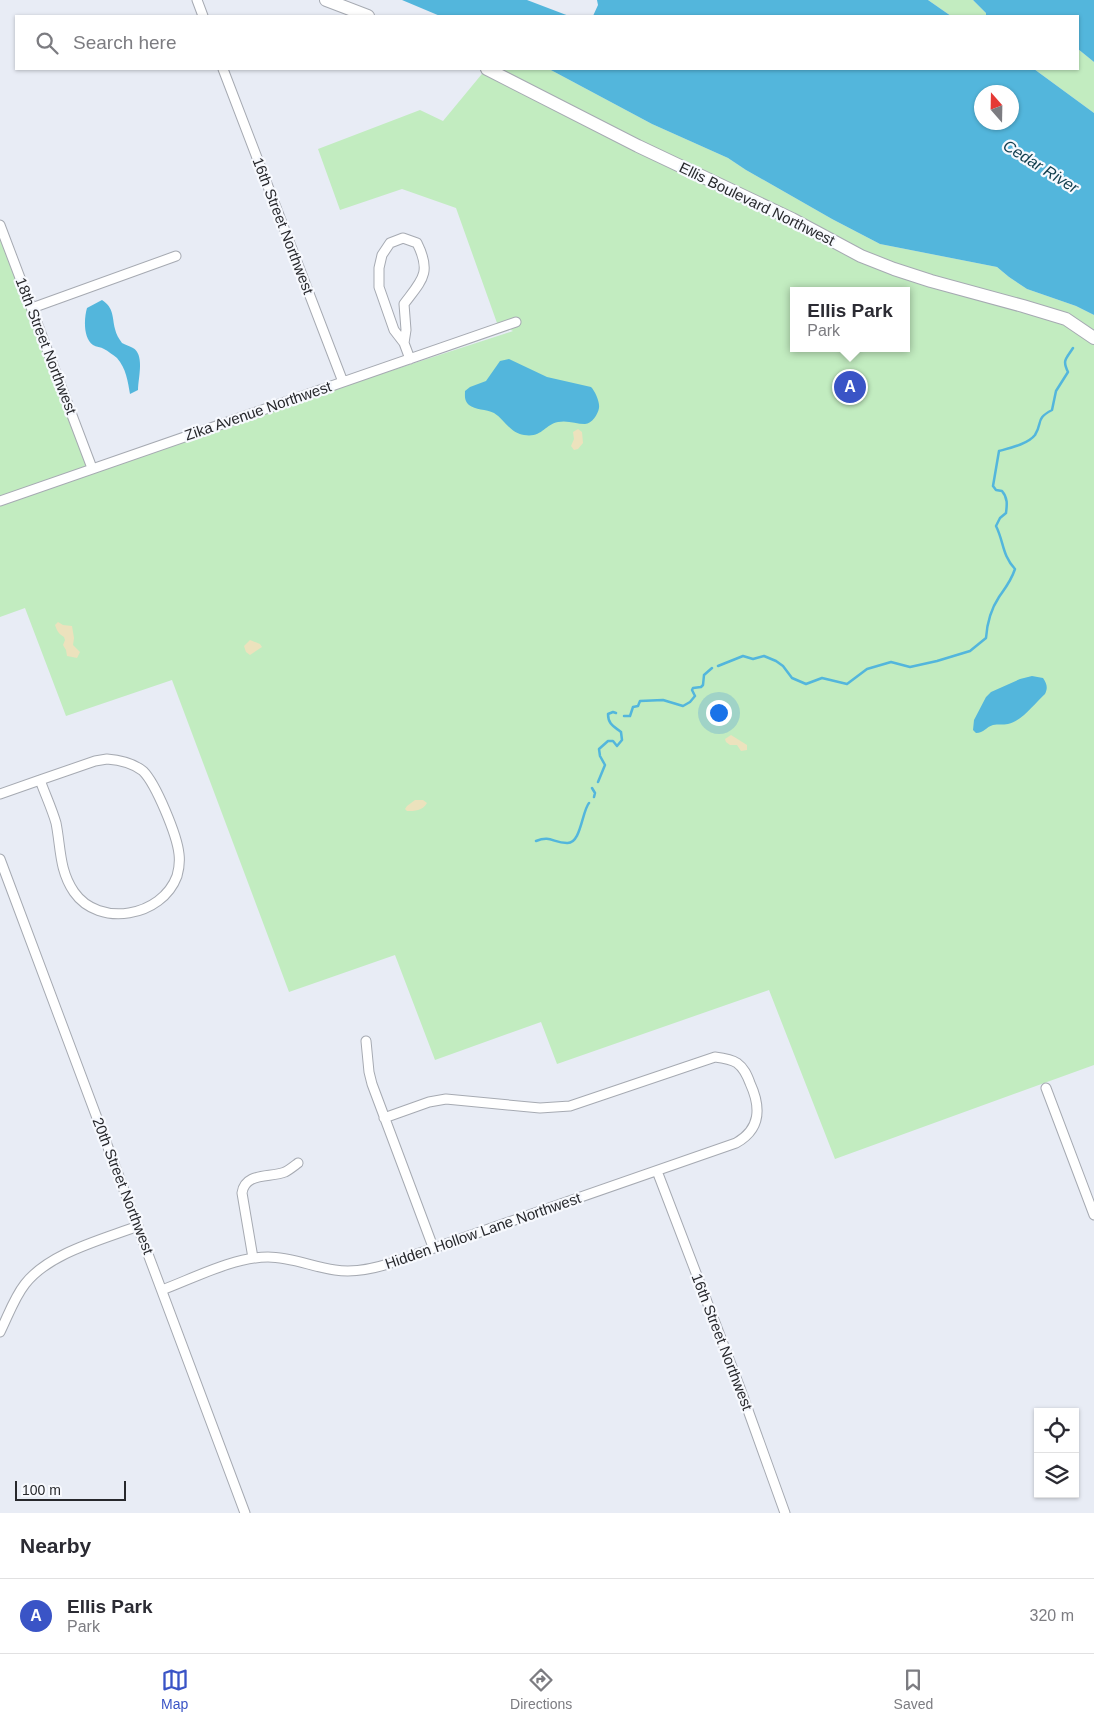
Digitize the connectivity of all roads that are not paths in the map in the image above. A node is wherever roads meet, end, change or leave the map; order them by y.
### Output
1 (197, 0) edge
2 (326, 0) edge
3 (203, 15) edge
4 (365, 15) edge
5 (223, 70) edge
6 (489, 70) edge
7 (0, 225) edge
8 (176, 256) dead end
9 (32, 308) junction
10 (1039, 311) junction
11 (516, 322) dead end
12 (1094, 338) edge
13 (404, 343) junction
14 (1094, 348) edge
15 (410, 359) junction
16 (343, 382) junction
17 (92, 468) junction
18 (0, 501) edge
19 (40, 780) junction
20 (0, 794) edge
21 (0, 859) edge
22 (366, 1041) dead end
23 (1046, 1088) dead end
24 (384, 1118) junction
25 (298, 1163) dead end
26 (656, 1171) junction
27 (1089, 1190) edge
28 (1094, 1215) edge
29 (138, 1226) junction
30 (433, 1247) junction
31 (252, 1258) junction
32 (162, 1290) junction
33 (0, 1332) edge
34 (245, 1513) edge
35 (785, 1513) edge

1 - 3 street
2 - 4 street
5 - 16 street, 16th Street Northwest
6 - 10 street, Ellis Boulevard Northwest
7 - 9 street, 18th Street Northwest
8 - 9 street
9 - 17 street, 18th Street Northwest
10 - 12 street, Ellis Boulevard Northwest
10 - 14 street, Ellis Boulevard Northwest
11 - 15 street, Zika Avenue Northwest
13 - 13 street
13 - 15 street
15 - 16 street, Zika Avenue Northwest
16 - 17 street, Zika Avenue Northwest
17 - 18 street, Zika Avenue Northwest
19 - 19 street
19 - 20 street
21 - 29 street, 20th Street Northwest
22 - 24 street
23 - 27 street
24 - 26 street, Hidden Hollow Lane Northwest
24 - 30 street
25 - 31 street
26 - 30 street, Hidden Hollow Lane Northwest
26 - 35 street, 16th Street Northwest
27 - 28 street
29 - 32 street, 20th Street Northwest
29 - 33 street
30 - 31 street, Hidden Hollow Lane Northwest
31 - 32 street, Hidden Hollow Lane Northwest
32 - 34 street, 20th Street Northwest

